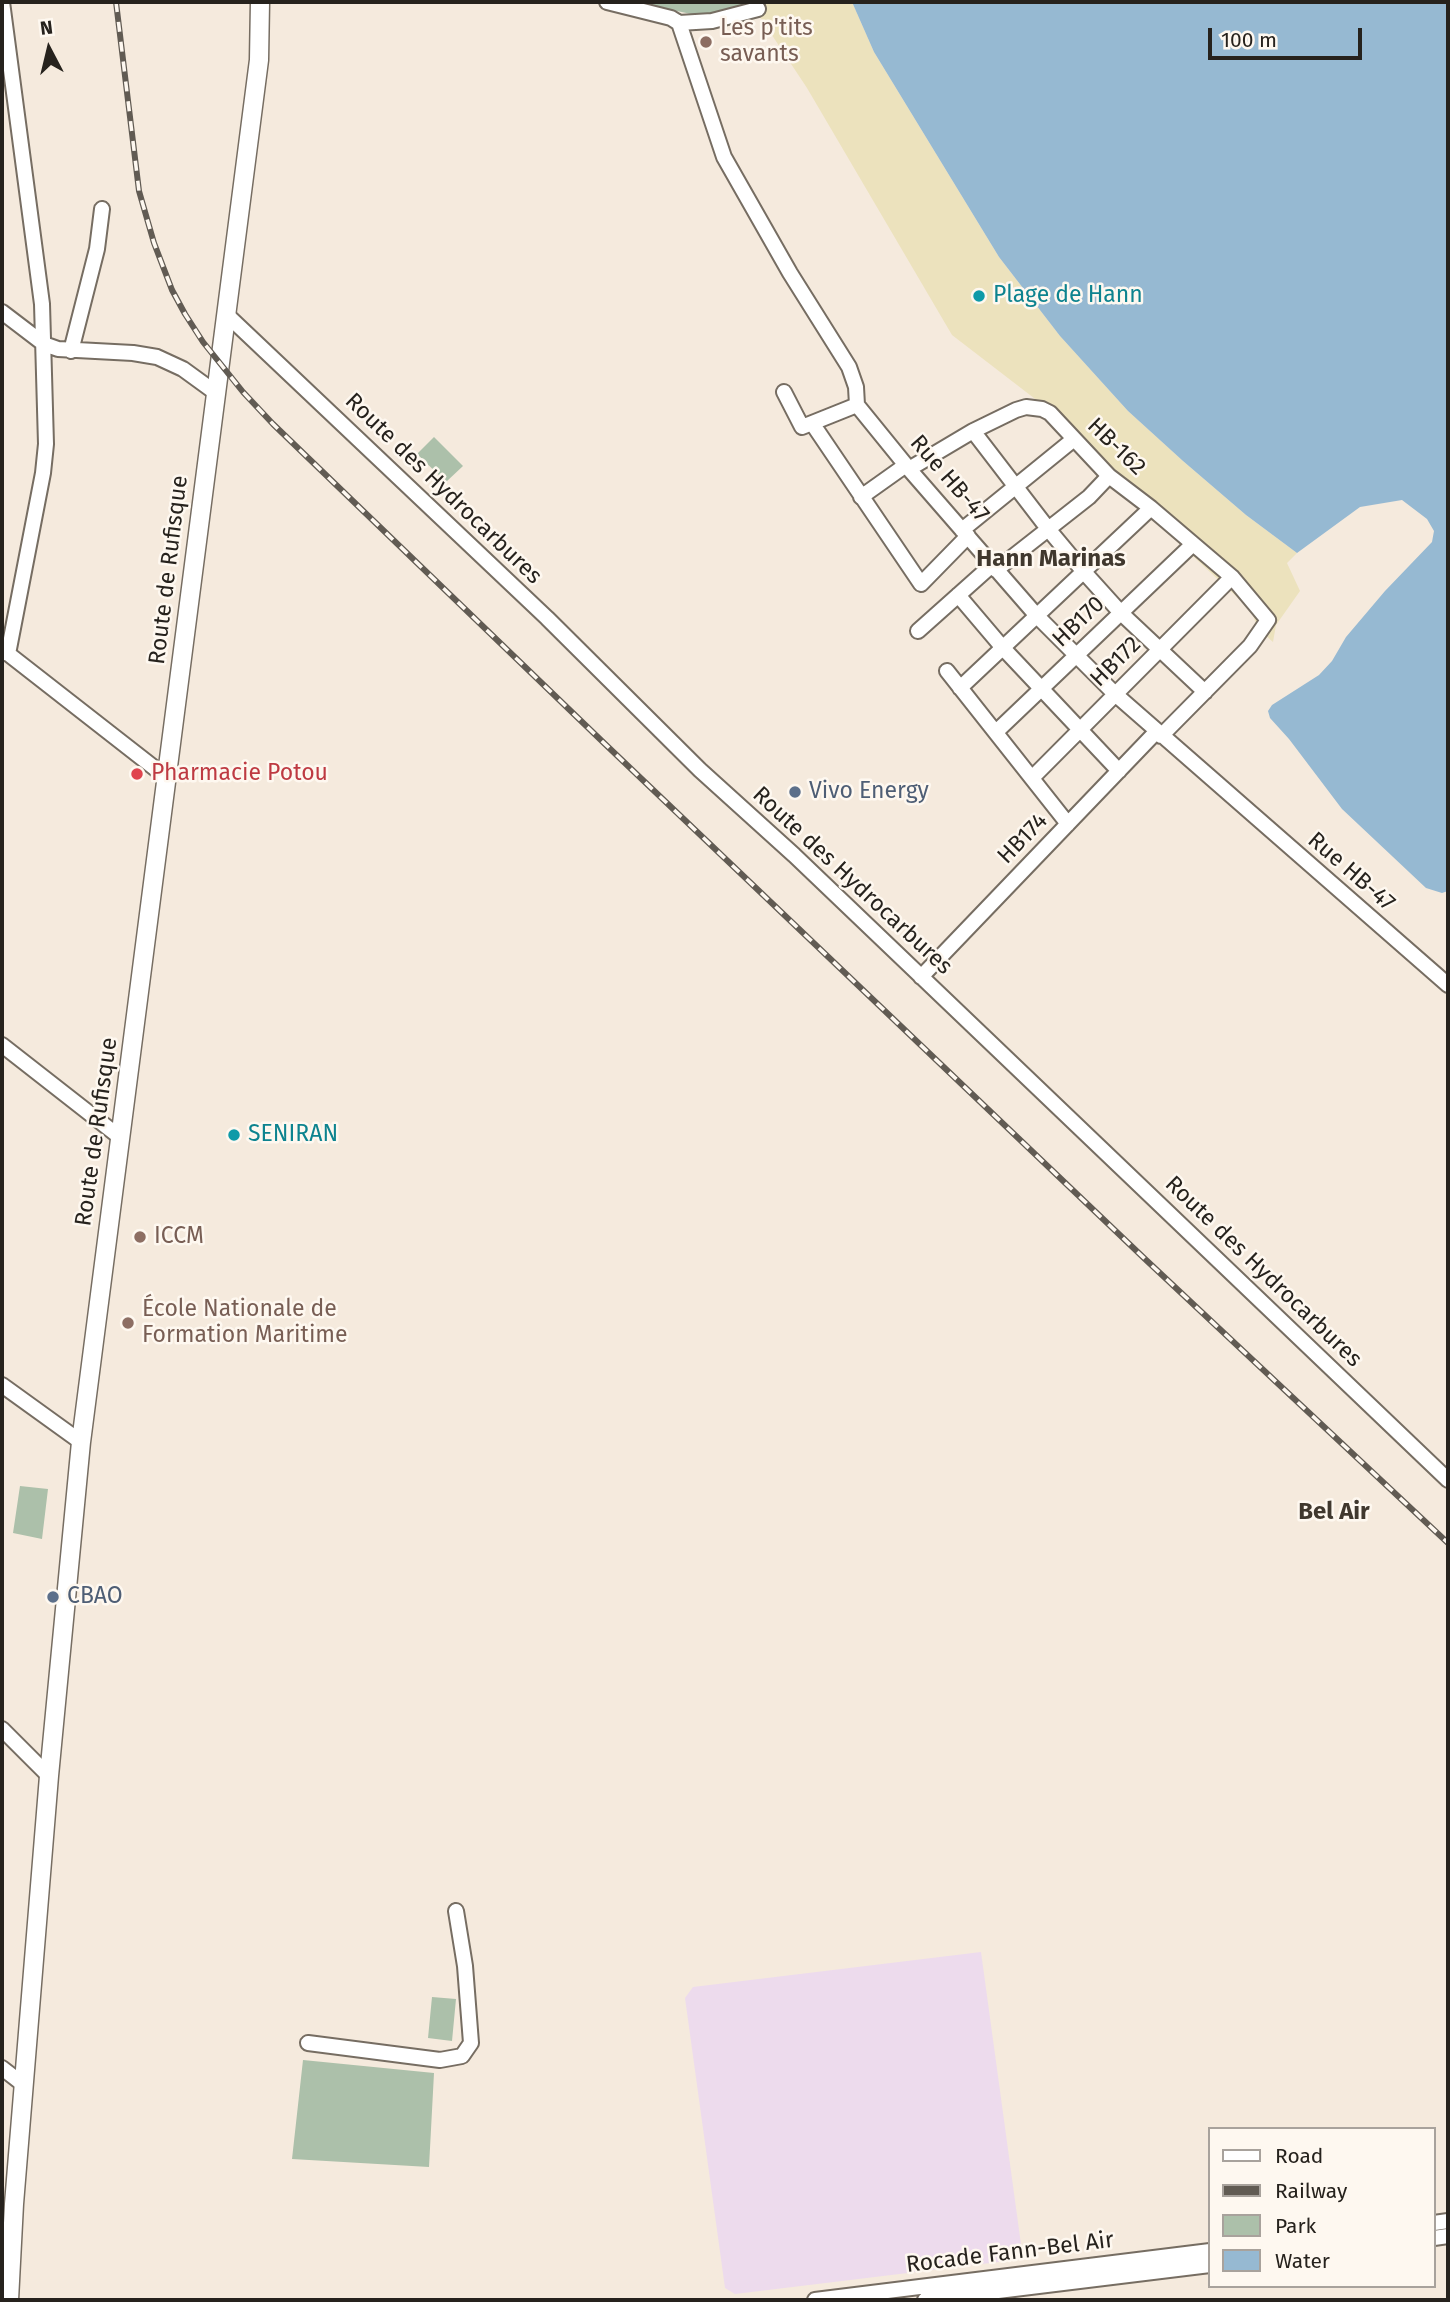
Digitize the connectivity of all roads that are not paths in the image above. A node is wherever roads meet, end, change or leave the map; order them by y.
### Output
1 (2, 2) edge
2 (260, 2) edge
3 (607, 2) edge
4 (758, 9) dead end
5 (677, 21) junction
6 (102, 209) dead end
7 (2, 312) edge
8 (226, 314) junction
9 (44, 344) junction
10 (71, 351) junction
11 (784, 392) dead end
12 (216, 393) junction
13 (857, 405) junction
14 (807, 425) junction
15 (972, 431) junction
16 (1074, 439) junction
17 (907, 467) junction
18 (1109, 476) junction
19 (1015, 487) junction
20 (861, 497) junction
21 (1151, 508) junction
22 (1049, 530) junction
23 (965, 533) junction
24 (1193, 544) junction
25 (994, 567) junction
26 (1084, 572) junction
27 (1232, 578) junction
28 (958, 595) junction
29 (1121, 612) junction
30 (1037, 616) junction
31 (1268, 620) joint
32 (918, 631) dead end
33 (1003, 648) junction
34 (1160, 649) junction
35 (5, 651) edge
36 (1076, 656) junction
37 (947, 671) dead end
38 (960, 688) junction
39 (1041, 689) junction
40 (1205, 692) junction
41 (1115, 694) junction
42 (1080, 730) junction
43 (996, 732) junction
44 (1159, 734) junction
45 (1119, 771) junction
46 (166, 777) junction
47 (1032, 778) junction
48 (1069, 824) junction
49 (921, 977) junction
50 (1448, 985) edge
51 (2, 1045) edge
52 (121, 1138) junction
53 (2, 1385) edge
54 (81, 1442) junction
55 (1445, 1471) edge
56 (2, 1729) edge
57 (49, 1776) junction
58 (456, 1911) dead end
59 (308, 2043) dead end
60 (2, 2068) edge
61 (24, 2085) junction
62 (1208, 2251) edge
63 (1208, 2265) edge
64 (11, 2272) junction
65 (9, 2300) edge
66 (15, 2300) edge
67 (815, 2300) edge
68 (925, 2300) edge

1 - 9 street
2 - 8 main road, Route de Rufisque
3 - 5 street
4 - 5 street
5 - 13 street, Rue HB-47
6 - 10 street
7 - 9 street
8 - 12 main road, Route de Rufisque
8 - 49 street, Route des Hydrocarbures
9 - 10 street
9 - 35 street
10 - 12 street
11 - 14 street
12 - 46 main road, Route de Rufisque
13 - 14 street
13 - 17 street, Rue HB-47
14 - 20 street
15 - 16 street, HB-162
15 - 17 street, HB-162
15 - 19 street
16 - 18 street, HB-162
16 - 19 street
17 - 20 street, HB-162
17 - 23 street, Rue HB-47
18 - 21 street, HB-162
18 - 22 street
19 - 22 street
19 - 23 street
20 - 23 street
21 - 24 street, HB-162
21 - 26 street
22 - 25 street
22 - 26 street
23 - 25 street, Rue HB-47
24 - 27 street, HB-162
24 - 29 street, HB170
25 - 28 street
25 - 30 street, Rue HB-47
26 - 29 street
26 - 30 street
27 - 31 street, HB-162
27 - 34 street, HB172
28 - 32 street
28 - 33 street
29 - 34 street
29 - 36 street, HB170
30 - 33 street
30 - 36 street, Rue HB-47
31 - 40 street, HB174
33 - 38 street
33 - 39 street
34 - 40 street
34 - 41 street, HB172
35 - 46 street
36 - 39 street, HB170
36 - 41 street, Rue HB-47
37 - 38 street
38 - 43 street
39 - 42 street
39 - 43 street, HB170
40 - 44 street, HB174
41 - 42 street, HB172
41 - 44 street, Rue HB-47
42 - 45 street
42 - 47 street, HB172
43 - 47 street
44 - 45 street, HB174
44 - 50 street, Rue HB-47
45 - 48 street, HB174
46 - 52 main road, Route de Rufisque
47 - 48 street
48 - 49 street, HB174
49 - 55 street, Route des Hydrocarbures
51 - 52 street
52 - 54 main road, Route de Rufisque
53 - 54 street
54 - 57 main road, Route de Rufisque
56 - 57 street
57 - 61 main road, Route de Rufisque
58 - 59 street
60 - 61 street
61 - 64 main road, Route de Rufisque
62 - 67 street, Rocade Fann-Bel Air
63 - 68 street, Rocade Fann-Bel Air
64 - 65 main road, Route de Rufisque
64 - 66 main road, Route de Rufisque

